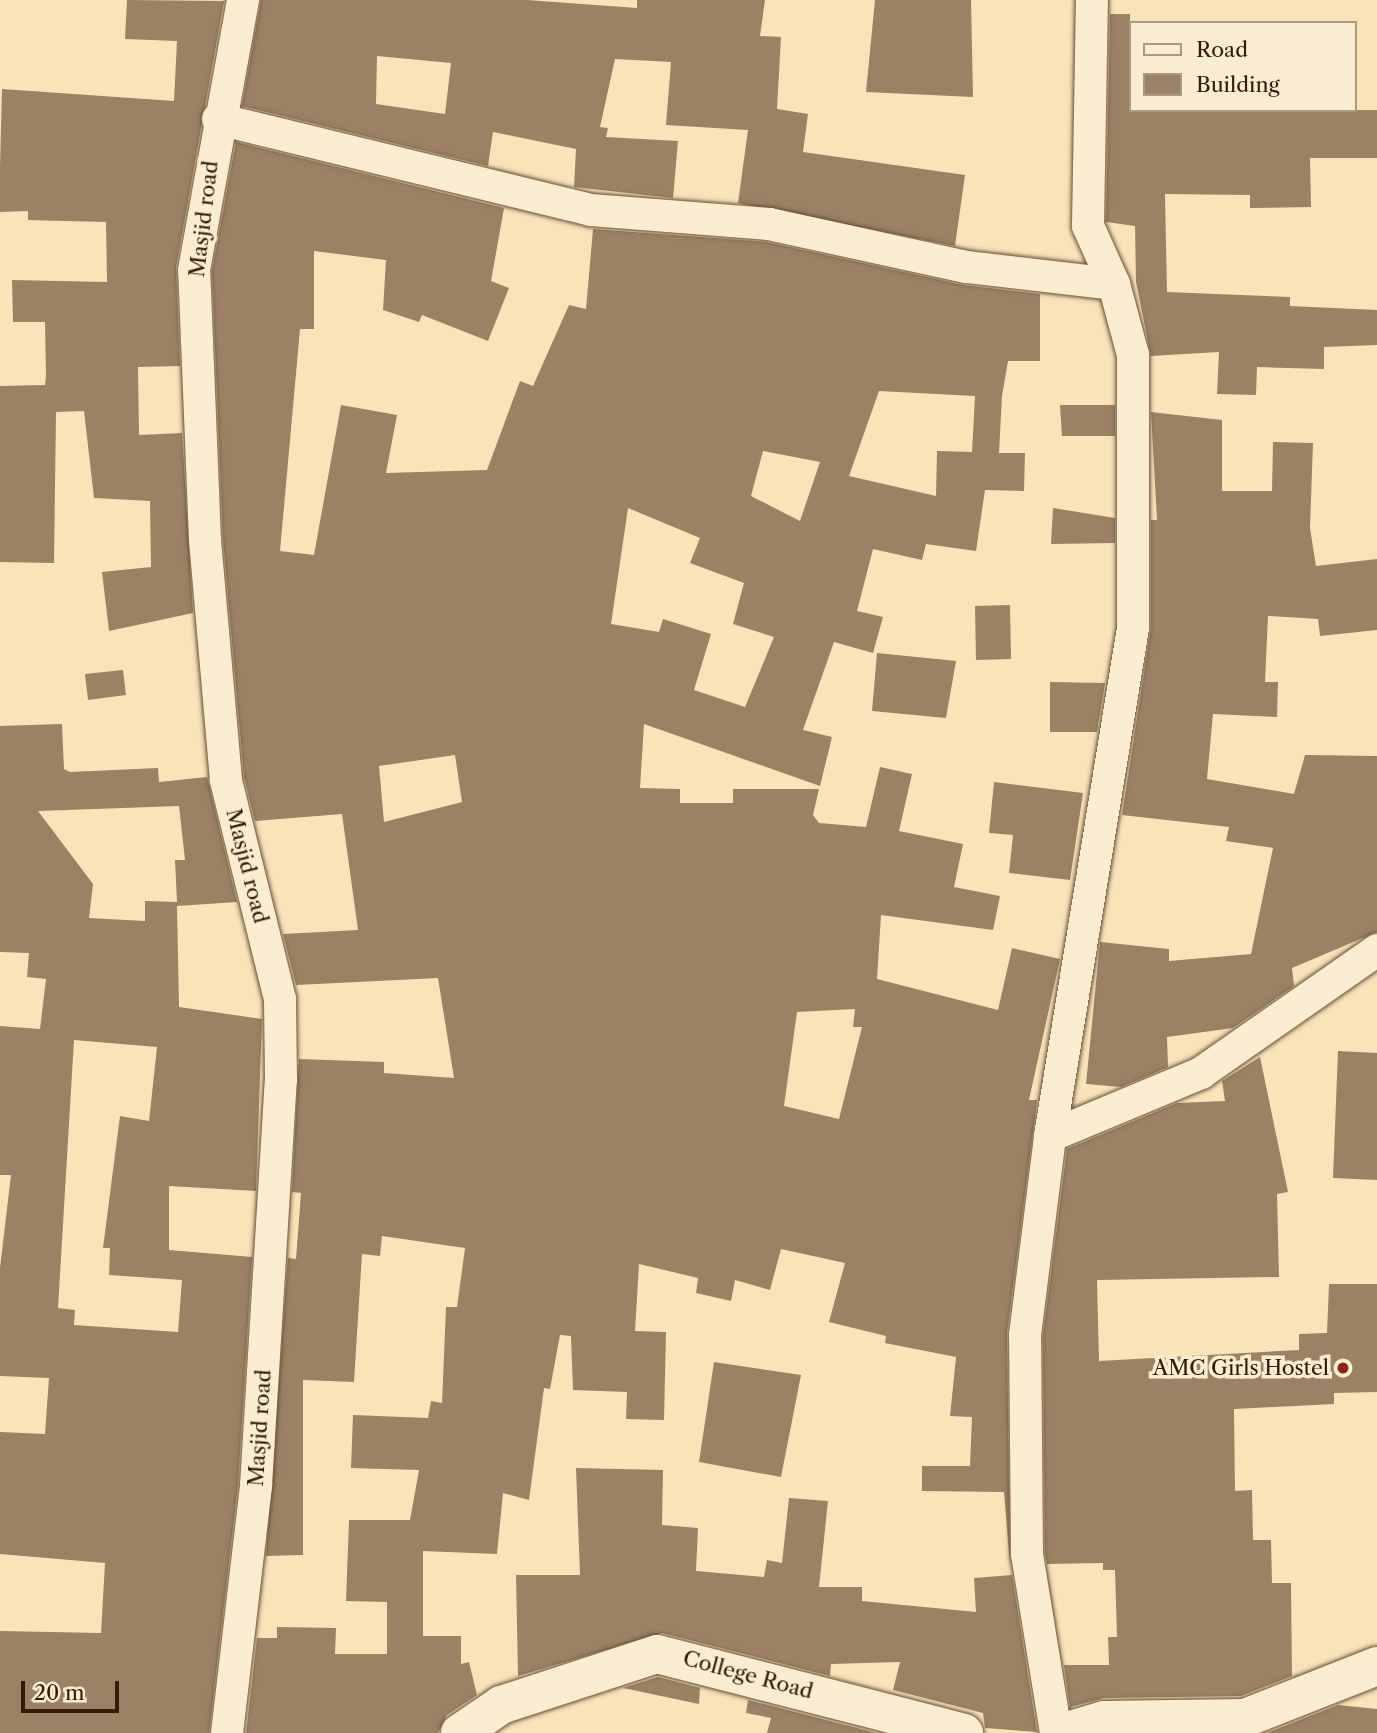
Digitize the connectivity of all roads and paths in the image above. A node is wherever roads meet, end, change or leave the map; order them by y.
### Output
1 (243, 0) edge
2 (1092, 0) edge
3 (218, 119) junction
4 (1114, 284) junction
5 (1377, 950) edge
6 (1050, 1136) junction
7 (1377, 1666) edge
8 (228, 1733) edge
9 (460, 1733) edge
10 (964, 1733) edge
11 (1059, 1733) edge

1 - 3 street, Masjid road
2 - 4 street
3 - 4 street
3 - 8 street, Masjid road
4 - 6 street
5 - 6 street
6 - 11 street
7 - 11 street
9 - 10 street, College Road

